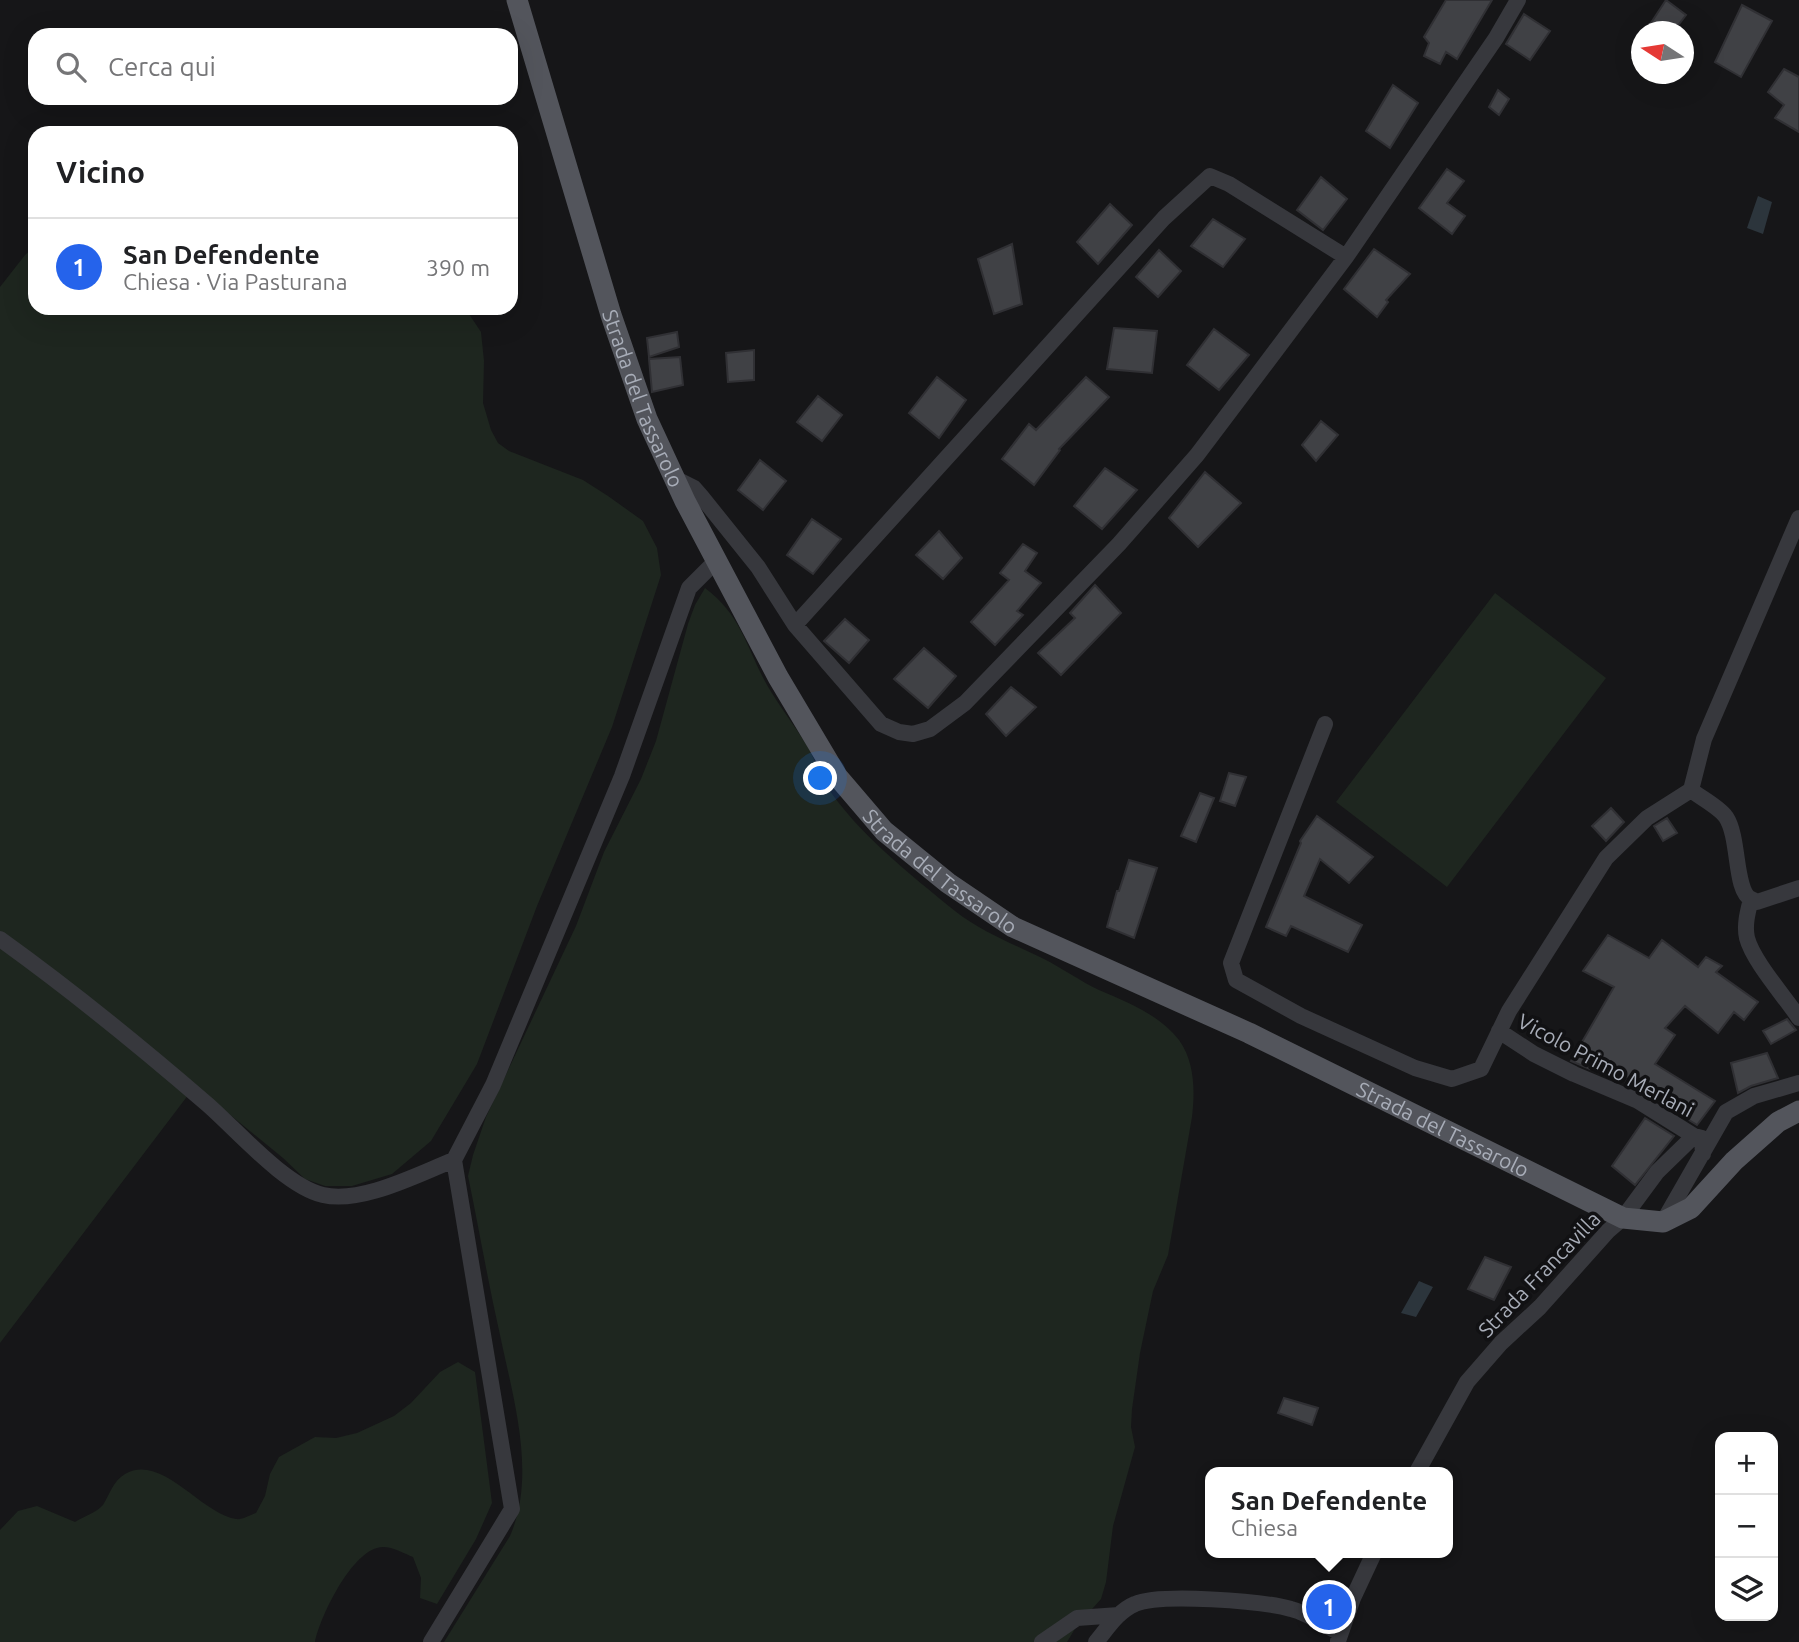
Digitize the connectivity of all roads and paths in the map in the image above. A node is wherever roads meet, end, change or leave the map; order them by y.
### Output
1 (517, 0) edge
2 (1518, 0) edge
3 (1346, 257) junction
4 (674, 478) junction
5 (1799, 518) edge
6 (717, 560) junction
7 (795, 625) junction
8 (1325, 724) dead end
9 (1691, 790) junction
10 (1799, 887) edge
11 (1751, 899) junction
12 (0, 939) edge
13 (1799, 1018) edge
14 (1499, 1031) junction
15 (1799, 1083) edge
16 (1799, 1111) edge
17 (1694, 1136) junction
18 (1703, 1154) junction
19 (454, 1160) junction
20 (1623, 1218) junction
21 (1663, 1222) junction
22 (1420, 1467) edge
23 (1372, 1558) edge
24 (1353, 1598) junction
25 (1294, 1609) junction
26 (1119, 1615) junction
27 (1339, 1637) edge
28 (431, 1642) edge
29 (1042, 1642) edge
30 (1096, 1642) edge

1 - 4 main road, Strada del Tassarolo
2 - 3 street
3 - 7 street
3 - 7 street
4 - 6 main road, Strada del Tassarolo
4 - 7 street
5 - 9 street
6 - 19 street
6 - 20 main road, Strada del Tassarolo
8 - 14 street
9 - 11 street
9 - 14 street
10 - 11 street
11 - 13 street
12 - 19 street
14 - 17 street, Vicolo Primo Merlani
15 - 18 street
16 - 21 main road
17 - 18 street
17 - 20 street, Strada Francavilla
18 - 21 street
19 - 28 street
20 - 21 main road, Strada del Tassarolo
20 - 22 street, Strada Francavilla
23 - 24 street
24 - 25 path
24 - 27 street
25 - 26 street
25 - 27 street
26 - 29 street
26 - 30 street

